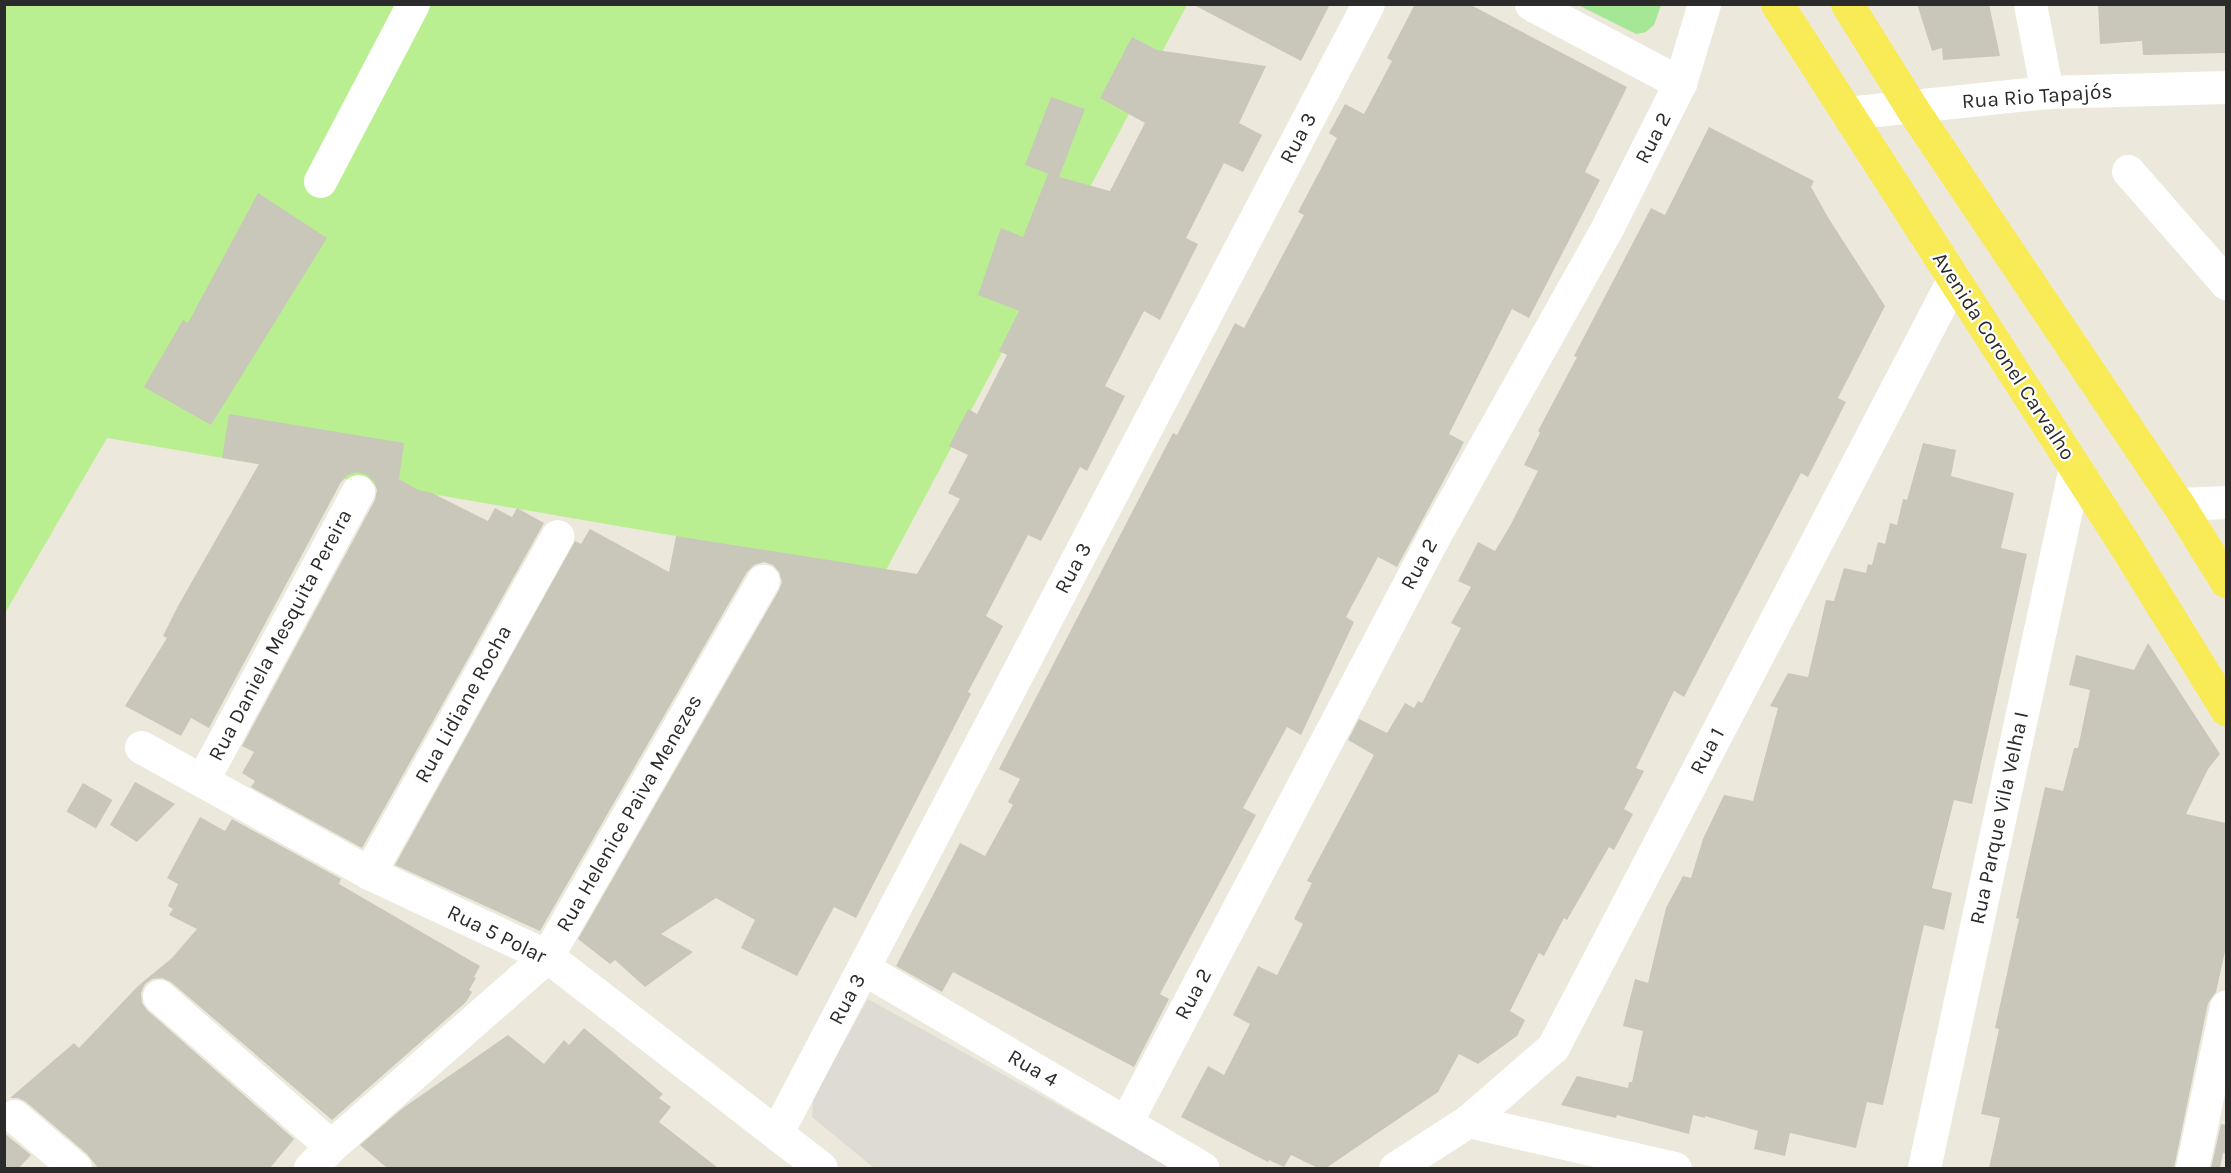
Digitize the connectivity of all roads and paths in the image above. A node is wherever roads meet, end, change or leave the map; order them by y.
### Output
1 (413, 4) edge
2 (1368, 4) edge
3 (1531, 4) edge
4 (1704, 4) edge
5 (1777, 4) edge
6 (1847, 4) edge
7 (2030, 4) edge
8 (1680, 83) junction
9 (2226, 87) edge
10 (2047, 92) junction
11 (1911, 107) junction
12 (1847, 113) junction
13 (2128, 171) dead end
14 (320, 181) dead end
15 (1954, 278) junction
16 (2226, 283) edge
17 (2075, 467) junction
18 (358, 491) dead end
19 (2226, 502) edge
20 (2178, 504) junction
21 (557, 536) dead end
22 (763, 581) dead end
23 (2226, 581) edge
24 (2226, 709) edge
25 (141, 747) dead end
26 (202, 779) junction
27 (369, 873) junction
28 (547, 957) junction
29 (863, 968) junction
30 (159, 996) dead end
31 (2226, 1007) edge
32 (14, 1116) dead end
33 (1468, 1120) junction
34 (1126, 1122) junction
35 (777, 1132) junction
36 (321, 1157) edge
37 (60, 1164) edge
38 (821, 1168) edge
39 (1202, 1168) edge
40 (1395, 1168) edge
41 (1675, 1168) edge
42 (1924, 1168) edge
43 (2192, 1168) edge

1 - 14 street
2 - 29 street, Rua 3
3 - 8 street
4 - 8 street, Rua 2
5 - 12 main road, Avenida Coronel Carvalho
6 - 11 main road
7 - 10 street
8 - 34 street, Rua 2
9 - 10 street, Rua Rio Tapajós
10 - 11 street, Rua Rio Tapajós
11 - 12 street, Rua Rio Tapajós
11 - 20 main road
12 - 15 main road, Avenida Coronel Carvalho
13 - 16 street
15 - 17 main road, Avenida Coronel Carvalho
15 - 33 street, Rua 1
17 - 24 main road, Avenida Coronel Carvalho
17 - 42 street, Rua Parque Vila Velha I
18 - 26 street, Rua Daniela Mesquita Pereira
19 - 20 street
20 - 23 main road
21 - 27 street, Rua Lidiane Rocha
22 - 28 street, Rua Helenice Paiva Menezes
25 - 26 street, Rua 5 Polar
26 - 27 street, Rua 5 Polar
27 - 28 street, Rua 5 Polar
28 - 35 street, Rua 5 Polar
28 - 36 street, Rua Helenice Paiva Menezes
29 - 34 street, Rua 4
29 - 35 street, Rua 3
30 - 36 street
31 - 43 street
32 - 37 street
33 - 40 street, Rua 1
33 - 41 street
34 - 39 street, Rua 4
35 - 38 street, Rua 5 Polar

